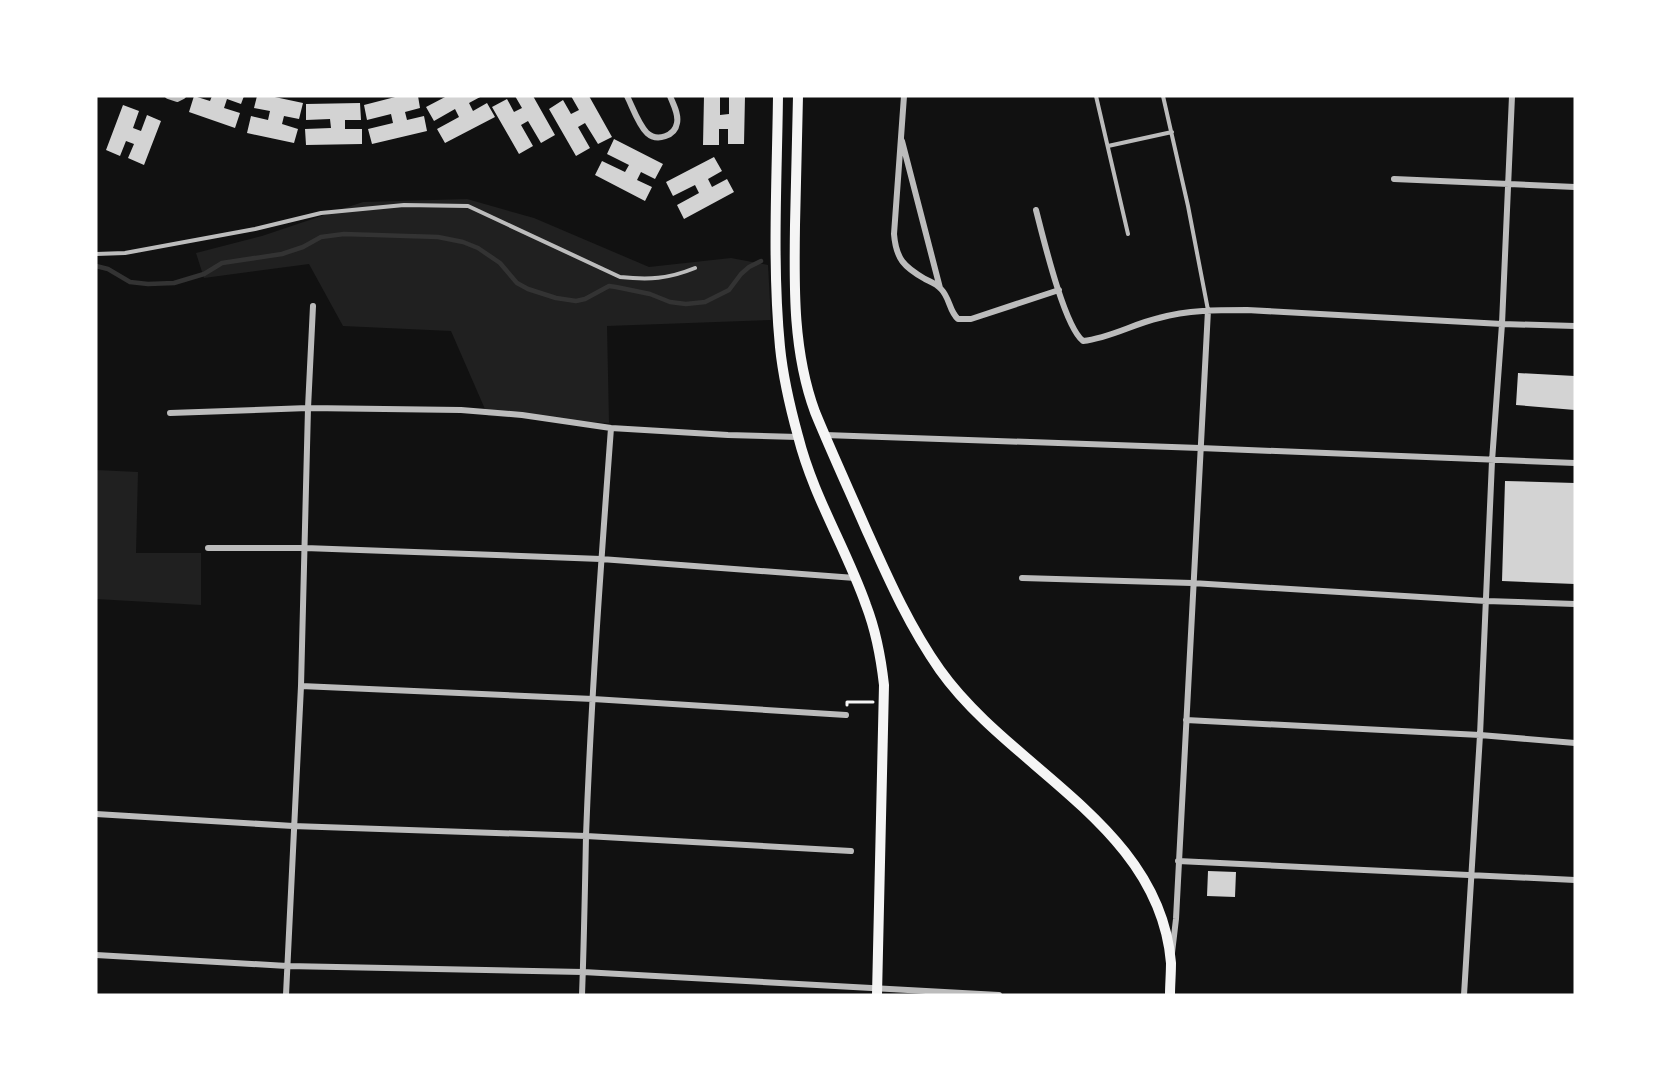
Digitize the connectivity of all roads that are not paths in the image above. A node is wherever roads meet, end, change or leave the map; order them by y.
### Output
1 (168, 96) edge
2 (183, 96) edge
3 (627, 96) edge
4 (669, 96) edge
5 (778, 96) edge
6 (798, 96) edge
7 (904, 96) edge
8 (1096, 96) edge
9 (1163, 96) edge
10 (1512, 96) edge
11 (1172, 132) junction
12 (901, 134) junction
13 (1108, 146) junction
14 (1394, 179) dead end
15 (1508, 184) junction
16 (1575, 187) edge
17 (1036, 210) dead end
18 (1128, 234) dead end
19 (96, 254) edge
20 (695, 268) dead end
21 (940, 288) junction
22 (1059, 290) junction
23 (313, 306) dead end
24 (1208, 310) junction
25 (1502, 324) junction
26 (1575, 326) edge
27 (308, 408) junction
28 (170, 413) dead end
29 (611, 428) junction
30 (825, 435) junction
31 (798, 437) junction
32 (1200, 447) junction
33 (1492, 460) junction
34 (1575, 463) edge
35 (208, 548) dead end
36 (305, 548) junction
37 (601, 559) junction
38 (855, 578) junction
39 (1022, 578) dead end
40 (1192, 583) junction
41 (1486, 601) junction
42 (1575, 604) edge
43 (301, 686) junction
44 (593, 699) junction
45 (846, 715) road end
46 (1186, 720) junction
47 (1480, 735) junction
48 (1575, 743) edge
49 (96, 814) edge
50 (293, 826) junction
51 (586, 836) junction
52 (851, 850) dead end
53 (1178, 861) junction
54 (1471, 876) junction
55 (1575, 880) edge
56 (96, 955) edge
57 (1171, 963) junction
58 (287, 966) junction
59 (583, 972) junction
60 (878, 992) edge
61 (286, 995) edge
62 (582, 995) edge
63 (999, 995) edge
64 (1170, 995) edge
65 (1464, 995) edge

1 - 2 street
3 - 4 street
5 - 31 main road
6 - 30 main road
7 - 12 street
8 - 13 lane
9 - 11 lane
10 - 15 street
11 - 13 lane
11 - 24 lane
12 - 21 street
12 - 21 street
13 - 18 lane
14 - 15 street
15 - 16 street
15 - 25 street
17 - 22 street
19 - 20 lane
21 - 22 street
22 - 24 street
23 - 27 street
24 - 25 street
24 - 32 street
25 - 26 street
25 - 33 street
27 - 28 street
27 - 29 street
27 - 36 street
29 - 31 street
29 - 37 street
30 - 32 street
30 - 57 main road
31 - 38 main road
32 - 33 street
32 - 40 street
33 - 34 street
33 - 41 street
35 - 36 street
36 - 37 street
36 - 43 street
37 - 38 street
37 - 44 street
38 - 60 main road
39 - 40 street
40 - 41 street
40 - 46 street
41 - 42 street
41 - 47 street
43 - 44 street
43 - 50 street
44 - 45 street
44 - 51 street
46 - 47 street
46 - 53 street
47 - 48 street
47 - 54 street
49 - 50 street
50 - 51 street
50 - 58 street
51 - 52 street
51 - 59 street
53 - 54 street
53 - 57 street
54 - 55 street
54 - 65 street
56 - 58 street
57 - 64 main road
58 - 59 street
58 - 61 street
59 - 60 street
59 - 62 street
60 - 63 street

